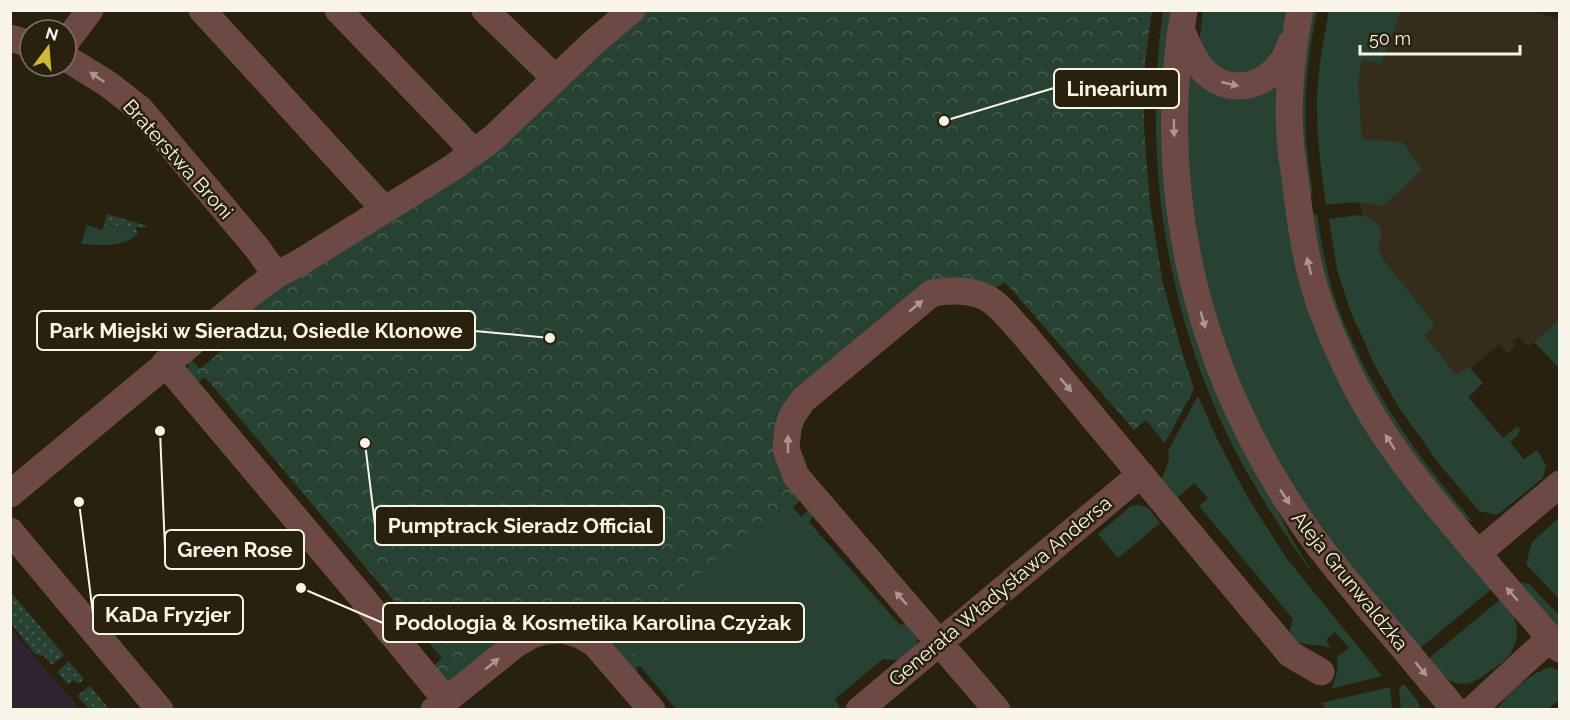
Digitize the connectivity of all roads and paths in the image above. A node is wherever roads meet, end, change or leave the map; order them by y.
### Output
1 (90, 10) edge
2 (202, 10) edge
3 (338, 10) edge
4 (485, 10) edge
5 (632, 10) edge
6 (1182, 19) edge
7 (1298, 23) edge
8 (78, 26) edge
9 (78, 65) edge
10 (555, 78) junction
11 (474, 153) junction
12 (384, 209) junction
13 (276, 275) junction
14 (165, 363) junction
15 (1141, 474) junction
16 (1560, 484) edge
17 (10, 494) edge
18 (10, 531) edge
19 (1478, 553) junction
20 (939, 642) junction
21 (1555, 644) edge
22 (1321, 672) dead end
23 (440, 705) edge
24 (160, 710) edge
25 (652, 710) edge
26 (859, 710) edge
27 (997, 710) edge
28 (1455, 710) edge
29 (1472, 710) edge

1 - 8 street
2 - 12 street
3 - 11 street
4 - 10 street
5 - 10 street
6 -> 7 street, Aleja Grunwaldzka
6 -> 28 street, Aleja Grunwaldzka
19 -> 7 street, Aleja Grunwaldzka
13 -> 9 street, Braterstwa Broni
10 - 11 street
11 - 12 street
12 - 13 street
13 - 14 street
14 - 17 street
14 - 23 street
15 - 20 street, Generała Władysława Andersa
20 -> 15 street
15 - 22 street
16 - 19 street
18 - 24 street
21 -> 19 street, Aleja Grunwaldzka
20 - 26 street, Generała Władysława Andersa
20 - 27 street
21 - 29 street
23 -> 25 street

